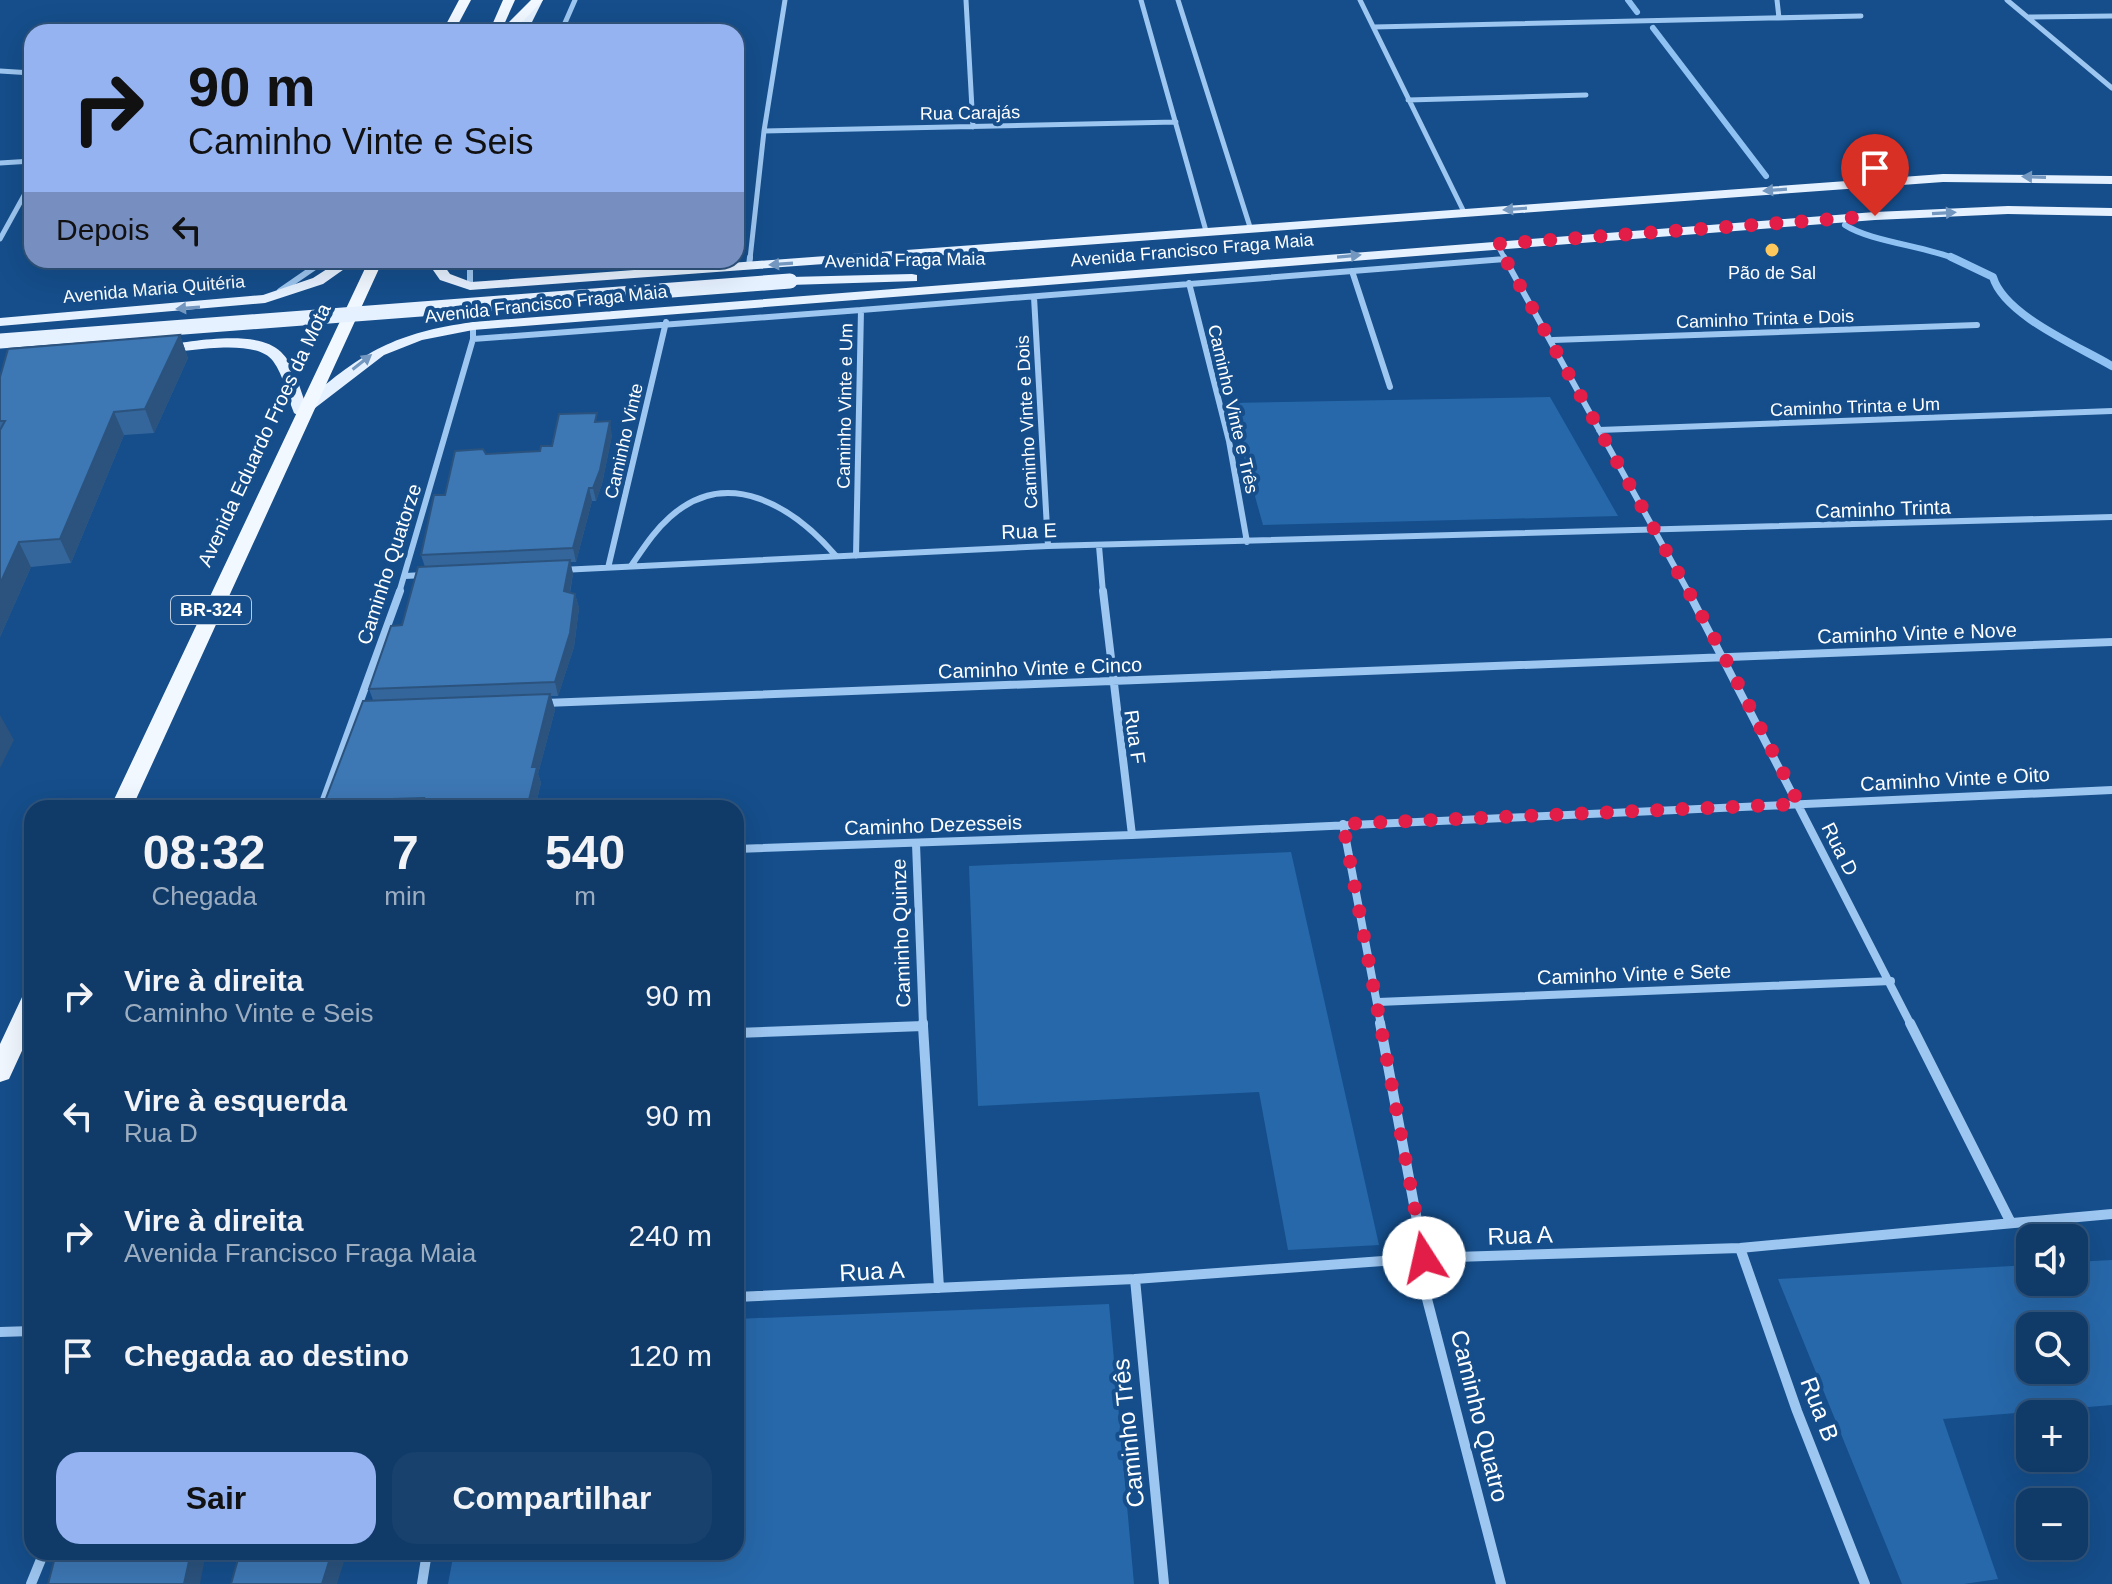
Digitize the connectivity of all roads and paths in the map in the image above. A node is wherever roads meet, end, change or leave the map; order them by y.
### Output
1 (465, 0) edge
2 (509, 0) edge
3 (538, 0) edge
4 (575, 0) edge
5 (785, 0) edge
6 (966, 0) edge
7 (1141, 0) edge
8 (1178, 0) edge
9 (1360, 0) edge
10 (1777, 0) edge
11 (2007, 0) edge
12 (1861, 16) dead end
13 (2112, 16) edge
14 (2028, 17) junction
15 (1779, 18) junction
16 (452, 24) edge
17 (498, 24) edge
18 (514, 24) edge
19 (526, 24) edge
20 (564, 24) edge
21 (1374, 27) junction
22 (0, 71) edge
23 (24, 72) edge
24 (2112, 88) edge
25 (1586, 95) dead end
26 (1408, 100) junction
27 (1176, 122) junction
28 (973, 127) junction
29 (764, 131) junction
30 (24, 162) edge
31 (0, 163) edge
32 (2112, 180) edge
33 (24, 196) edge
34 (1464, 212) junction
35 (2112, 212) edge
36 (1250, 227) junction
37 (1206, 231) junction
38 (0, 239) edge
39 (1110, 239) junction
40 (1497, 244) junction
41 (1505, 259) junction
42 (744, 266) edge
43 (749, 266) junction
44 (315, 268) edge
45 (338, 268) edge
46 (372, 268) edge
47 (439, 268) edge
48 (470, 268) edge
49 (721, 268) edge
50 (1352, 271) junction
51 (1104, 275) junction
52 (814, 280) junction
53 (1189, 283) junction
54 (470, 286) junction
55 (1034, 297) junction
56 (265, 299) junction
57 (231, 305) junction
58 (861, 310) junction
59 (0, 322) edge
60 (666, 322) junction
61 (1977, 325) dead end
62 (473, 332) junction
63 (1553, 340) junction
64 (0, 341) edge
65 (223, 345) junction
66 (149, 351) edge
67 (1390, 387) dead end
68 (2112, 411) edge
69 (302, 413) junction
70 (1599, 430) junction
71 (2112, 517) edge
72 (1656, 532) junction
73 (1247, 542) junction
74 (1048, 546) junction
75 (1099, 546) junction
76 (836, 556) junction
77 (856, 556) junction
78 (631, 566) junction
79 (608, 568) junction
80 (546, 570) edge
81 (436, 575) edge
82 (405, 576) junction
83 (2112, 642) edge
84 (1724, 656) junction
85 (1111, 682) junction
86 (528, 704) edge
87 (372, 710) edge
88 (356, 711) junction
89 (2112, 790) edge
90 (125, 800) edge
91 (324, 800) edge
92 (1799, 804) junction
93 (1343, 824) junction
94 (1132, 835) junction
95 (916, 844) junction
96 (744, 849) edge
97 (1891, 981) junction
98 (1378, 1002) junction
99 (24, 1020) edge
100 (923, 1026) junction
101 (744, 1033) edge
102 (0, 1072) edge
103 (2112, 1214) edge
104 (2010, 1221) junction
105 (1740, 1248) junction
106 (1424, 1258) junction
107 (1135, 1279) junction
108 (939, 1288) junction
109 (744, 1297) edge
110 (24, 1331) edge
111 (0, 1332) edge
112 (41, 1560) edge
113 (426, 1560) edge
114 (31, 1584) edge
115 (422, 1584) edge
116 (1164, 1584) edge
117 (1501, 1584) edge
118 (1865, 1584) edge

1 - 16 highway
2 - 17 highway
3 - 18 highway
3 - 19 main road
4 - 20 street
5 - 29 street
6 - 28 street
7 - 27 street
8 - 36 street
9 - 21 street
10 - 15 street
11 - 14 street
12 - 15 street
13 - 14 street
14 - 24 street
15 - 21 street
21 - 26 street
22 - 23 street
25 - 26 street
26 - 34 street
27 - 28 street, Rua Carajás
27 - 37 street
28 - 29 street, Rua Carajás
29 - 43 street
30 - 31 street
32 -> 34 main road, Avenida Francisco Fraga Maia
33 - 38 street
34 - 36 main road, Avenida Francisco Fraga Maia
40 -> 35 main road, Avenida Francisco Fraga Maia
36 - 37 main road, Avenida Francisco Fraga Maia
37 - 39 main road, Avenida Francisco Fraga Maia
39 -> 43 main road, Avenida Francisco Fraga Maia
39 - 52 main road, Avenida Fraga Maia
40 - 41 street, Rua D
51 -> 40 main road, Avenida Francisco Fraga Maia
41 - 50 street
41 - 63 street, Rua D
42 - 43 main road, Avenida Francisco Fraga Maia
44 - 56 street
45 - 56 main road, Avenida Maria Quitéria
46 - 69 highway, Avenida Eduardo Froes da Mota / BR-324
47 - 54 main road, Avenida Francisco Fraga Maia
48 - 54 street
49 - 54 main road, Avenida Francisco Fraga Maia
50 - 53 street
50 - 67 street
51 - 52 main road, Avenida Fraga Maia
51 - 62 main road, Avenida Francisco Fraga Maia
52 - 64 main road, bridge
53 - 55 street
53 - 73 street, Caminho Vinte e Três
54 - 62 main road
55 - 58 street
55 - 74 street, Caminho Vinte e Dois
56 - 57 main road, Avenida Maria Quitéria
57 -> 59 main road, Avenida Maria Quitéria
57 - 65 main road
58 - 60 street, Caminho Vinte e Um
58 - 77 street, Caminho Vinte e Um
60 - 62 street, Caminho Vinte e Um
60 - 79 street, Caminho Vinte
61 - 63 street, Caminho Trinta e Dois
69 -> 62 main road, Avenida Francisco Fraga Maia
62 - 82 street, Caminho Quatorze
63 - 70 street, Rua D
65 - 66 main road
65 - 69 main road
68 - 70 street, Caminho Trinta e Um
69 - 90 highway, Avenida Eduardo Froes da Mota / BR-324
70 - 72 street, Rua D
71 - 72 street, Caminho Trinta
72 - 73 street, Rua E
72 - 84 street, Rua D
73 - 75 street, Rua E
74 - 75 street, Rua E
74 - 77 street, Rua E
75 - 85 street, Rua F
76 - 77 street, Rua E
76 - 78 street, Rua E
76 - 78 street
78 - 79 street, Rua E
79 - 80 street, Rua E
81 - 82 street
82 - 88 street, Caminho Quatorze
83 - 84 street, Caminho Vinte e Nove
84 - 85 street, Caminho Vinte e Cinco
84 - 92 street, Rua D
85 - 86 street, Caminho Vinte e Cinco
85 - 94 street, Rua F
87 - 88 street
88 - 91 street, Caminho Quatorze
89 - 92 street, Caminho Vinte e Oito
92 - 93 street, Caminho Vinte e Oito
92 - 97 street, Rua D
93 - 94 street, Caminho Dezesseis
93 - 98 street, Caminho Quatro
94 - 95 street, Caminho Dezesseis
95 - 96 street, Caminho Dezesseis
95 - 100 street, Caminho Quinze
97 - 98 street, Caminho Vinte e Sete
97 - 104 street, Rua D
98 - 106 street, Caminho Quatro
99 - 102 highway
100 - 101 street, Caminho Quinze
100 - 108 street
103 - 104 street, Rua A
104 - 105 street, Rua A
105 - 106 street, Rua A
105 - 118 street, Rua B
106 - 107 street, Rua A
106 - 117 street, Caminho Quatro
107 - 108 street, Rua A
107 - 116 street, Caminho Três
108 - 109 street, Rua A
110 - 111 street
112 - 114 street
113 - 115 street

